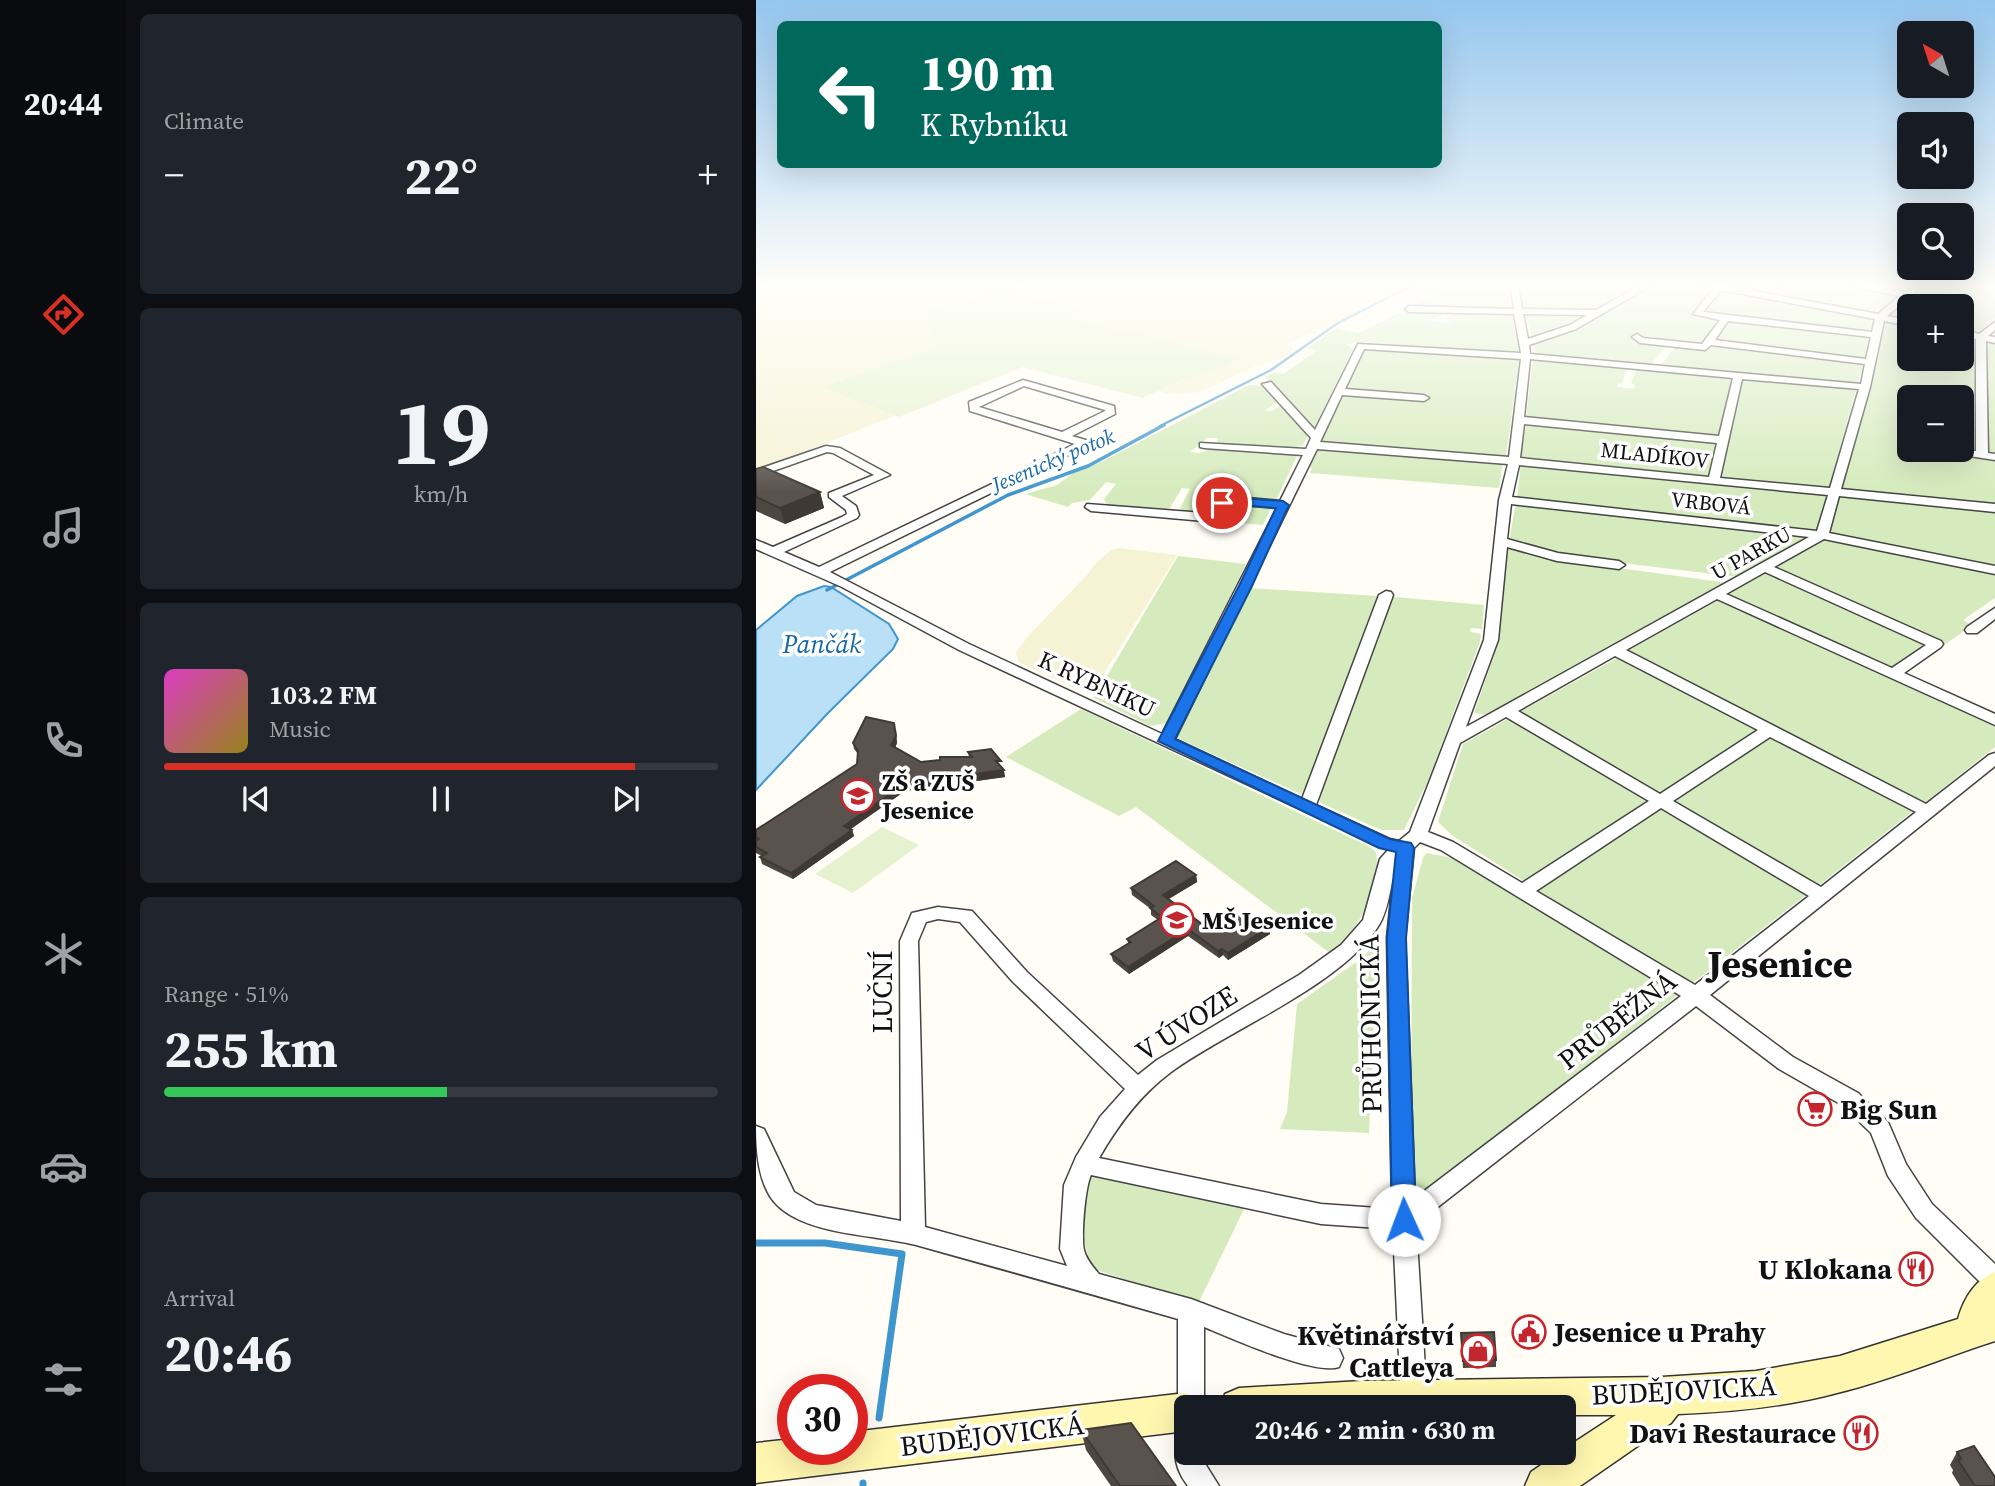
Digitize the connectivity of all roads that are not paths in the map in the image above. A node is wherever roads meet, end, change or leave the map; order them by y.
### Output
1 (1356, 354) edge
2 (1502, 354) edge
3 (1670, 354) edge
4 (1808, 354) edge
5 (1871, 354) edge
6 (1981, 354) edge
7 (1526, 356) junction
8 (1662, 356) junction
9 (1869, 362) junction
10 (1738, 376) junction
11 (1267, 384) dead end
12 (1865, 387) junction
13 (1338, 392) junction
14 (1424, 398) dead end
15 (1520, 420) junction
16 (1063, 436) junction
17 (1724, 440) junction
18 (1204, 445) dead end
19 (1312, 445) junction
20 (1974, 454) edge
21 (1982, 455) junction
22 (1995, 457) edge
23 (1514, 461) junction
24 (756, 474) edge
25 (1714, 480) junction
26 (1834, 493) junction
27 (1505, 499) junction
28 (1283, 505) junction
29 (1091, 507) dead end
30 (1995, 508) edge
31 (1822, 535) junction
32 (1500, 541) junction
33 (756, 544) edge
34 (772, 552) junction
35 (1619, 565) dead end
36 (1764, 567) junction
37 (1995, 570) edge
38 (819, 572) junction
39 (1716, 594) junction
40 (1386, 595) dead end
41 (1995, 612) edge
42 (1972, 630) dead end
43 (1616, 651) junction
44 (1893, 674) junction
45 (1507, 711) junction
46 (1995, 720) edge
47 (1769, 730) junction
48 (1456, 738) junction
49 (1166, 741) junction
50 (1995, 758) edge
51 (1660, 802) junction
52 (1307, 808) junction
53 (1926, 811) junction
54 (1412, 841) junction
55 (1523, 891) junction
56 (1821, 895) junction
57 (1696, 995) junction
58 (1138, 1088) junction
59 (756, 1135) edge
60 (1084, 1164) junction
61 (1404, 1220) junction
62 (913, 1234) junction
63 (1995, 1280) edge
64 (1093, 1285) junction
65 (1995, 1288) edge
66 (1191, 1311) junction
67 (1985, 1327) edge
68 (1330, 1358) dead end
69 (1191, 1395) edge
70 (1414, 1395) edge
71 (1668, 1396) junction
72 (1576, 1397) edge
73 (1174, 1413) edge
74 (756, 1463) edge
75 (1191, 1465) edge
76 (1205, 1486) edge
77 (1545, 1486) edge

1 - 13 street
2 - 7 street
3 - 8 street
4 - 9 street
5 - 9 street, U PARKU
6 - 21 street
7 - 8 street
7 - 15 street, PRŮHONICKÁ
8 - 10 street
9 - 12 street, U PARKU
10 - 12 street
10 - 17 street
11 - 19 street
12 - 26 street, U PARKU
13 - 14 street
13 - 19 street
15 - 17 street
15 - 23 street, PRŮHONICKÁ
16 - 16 street
16 - 38 street
17 - 25 street
18 - 19 street, MLADÍKOV
19 - 23 street, MLADÍKOV
19 - 28 street
20 - 21 street
21 - 22 street
23 - 25 street, MLADÍKOV
23 - 27 street, PRŮHONICKÁ
24 - 34 street
25 - 26 street, MLADÍKOV
26 - 30 street, MLADÍKOV
26 - 31 street, U PARKU
27 - 31 street, VRBOVÁ
27 - 32 street, PRŮHONICKÁ
28 - 29 street
28 - 49 street
31 - 36 street, U PARKU
31 - 37 street, VRBOVÁ
32 - 35 street
32 - 48 street, PRŮHONICKÁ
33 - 34 street, K RYBNÍKU
34 - 38 street, K RYBNÍKU
36 - 39 street, U PARKU
36 - 44 street
38 - 49 street, K RYBNÍKU
39 - 43 street, U PARKU
39 - 44 street
40 - 52 street
41 - 42 street
43 - 45 street, U PARKU
43 - 47 street
44 - 46 street
45 - 48 street, U PARKU
45 - 51 street
47 - 51 street
47 - 53 street
48 - 54 street, PRŮHONICKÁ
49 - 52 street, K RYBNÍKU
50 - 53 street, PRŮBĚŽNÁ
51 - 55 street
51 - 56 street
52 - 54 street, K RYBNÍKU
53 - 56 street, PRŮBĚŽNÁ
54 - 55 street, K RYBNÍKU
54 - 58 street, V ÚVOZE
54 - 61 street, PRŮHONICKÁ
55 - 57 street, K RYBNÍKU
56 - 57 street, PRŮBĚŽNÁ
57 - 61 street, PRŮBĚŽNÁ
57 - 63 street, K RYBNÍKU
58 - 60 street, V ÚVOZE
58 - 62 street, LUČNÍ
59 - 62 street
60 - 61 street
60 - 64 street, V ÚVOZE
61 - 70 street, PRŮHONICKÁ
62 - 64 street
64 - 66 street
65 - 67 main road
66 - 68 street
66 - 69 street
67 - 71 main road, BUDĚJOVICKÁ
71 - 72 main road, BUDĚJOVICKÁ
71 - 77 main road
73 - 74 main road, BUDĚJOVICKÁ
75 - 76 street

